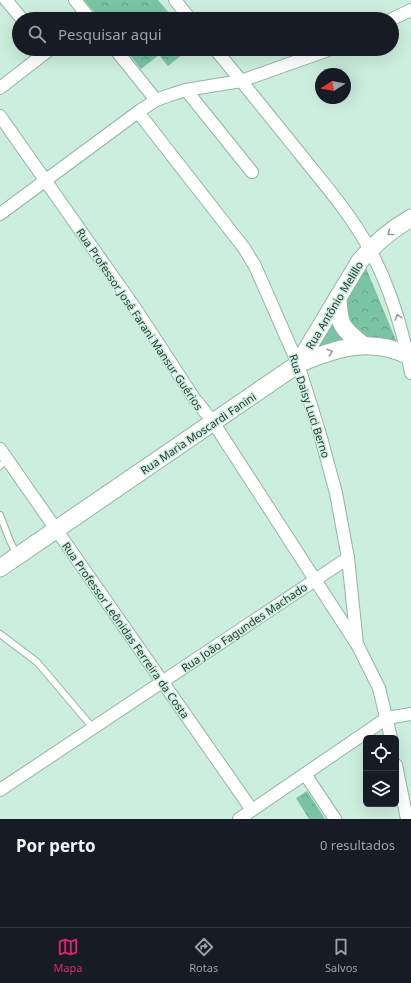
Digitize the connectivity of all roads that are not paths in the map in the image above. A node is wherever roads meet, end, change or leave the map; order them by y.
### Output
1 (6, 0) edge
2 (75, 0) edge
3 (174, 0) edge
4 (411, 10) edge
5 (16, 12) edge
6 (84, 12) edge
7 (184, 12) edge
8 (399, 16) edge
9 (41, 56) edge
10 (121, 56) edge
11 (221, 56) edge
12 (311, 56) edge
13 (241, 80) junction
14 (0, 88) edge
15 (186, 90) junction
16 (156, 100) junction
17 (138, 112) junction
18 (0, 116) edge
19 (252, 172) dead end
20 (45, 180) junction
21 (0, 214) edge
22 (411, 218) edge
23 (370, 249) junction
24 (338, 297) junction
25 (363, 345) junction
26 (409, 356) edge
27 (298, 364) junction
28 (411, 373) edge
29 (213, 422) junction
30 (2, 458) edge
31 (0, 514) edge
32 (56, 530) junction
33 (18, 556) junction
34 (348, 558) junction
35 (0, 568) edge
36 (315, 580) junction
37 (0, 634) edge
38 (357, 644) junction
39 (162, 682) junction
40 (411, 714) edge
41 (387, 718) junction
42 (93, 728) junction
43 (390, 735) edge
44 (397, 771) edge
45 (305, 774) junction
46 (0, 790) edge
47 (252, 810) junction
48 (238, 819) edge
49 (335, 819) edge
50 (407, 819) edge

1 - 5 street
2 - 6 street
3 - 7 street
4 - 8 street
9 - 14 street
10 - 16 street
11 - 13 street
12 - 13 street
13 - 15 street
13 - 23 street
15 - 16 street
15 - 19 street
16 - 17 street
17 - 20 street
17 - 27 street, Rua Daisy Luci Berno
18 - 20 street, Rua Professor José Farani Mansur Guérios
20 - 21 street
20 - 29 street, Rua Professor José Farani Mansur Guérios
22 -> 23 main road, Rua Antônio Melillo
23 - 24 main road, Rua Antônio Melillo
26 -> 23 street
24 - 25 main road
24 - 27 main road, Rua Antônio Melillo
25 - 26 main road, Rua Maria Moscardi Fanini
27 -> 25 main road, Rua Maria Moscardi Fanini
26 - 28 street
27 - 29 main road, Rua Maria Moscardi Fanini
27 - 34 street, Rua Daisy Luci Berno
29 - 32 main road, Rua Maria Moscardi Fanini
29 - 36 street, Rua Professor José Farani Mansur Guérios
30 - 32 street, Rua Professor Leônidas Ferreira da Costa
31 - 33 lane
32 - 33 main road, Rua Maria Moscardi Fanini
32 - 39 street, Rua Professor Leônidas Ferreira da Costa
33 - 35 main road, Rua Maria Moscardi Fanini
34 - 36 street, Rua João Fagundes Machado
34 - 38 street, Rua Daisy Luci Berno
36 - 38 street, Rua Professor José Farani Mansur Guérios
36 - 39 street, Rua João Fagundes Machado
37 - 42 lane
38 - 41 street, Rua Daisy Luci Berno
39 - 42 street, Rua João Fagundes Machado
39 - 47 street, Rua Professor Leônidas Ferreira da Costa
40 - 41 street
41 - 43 street, Rua Daisy Luci Berno
41 - 45 street
42 - 46 street, Rua João Fagundes Machado
44 - 50 street
45 - 47 street
45 - 49 street
47 - 48 street

